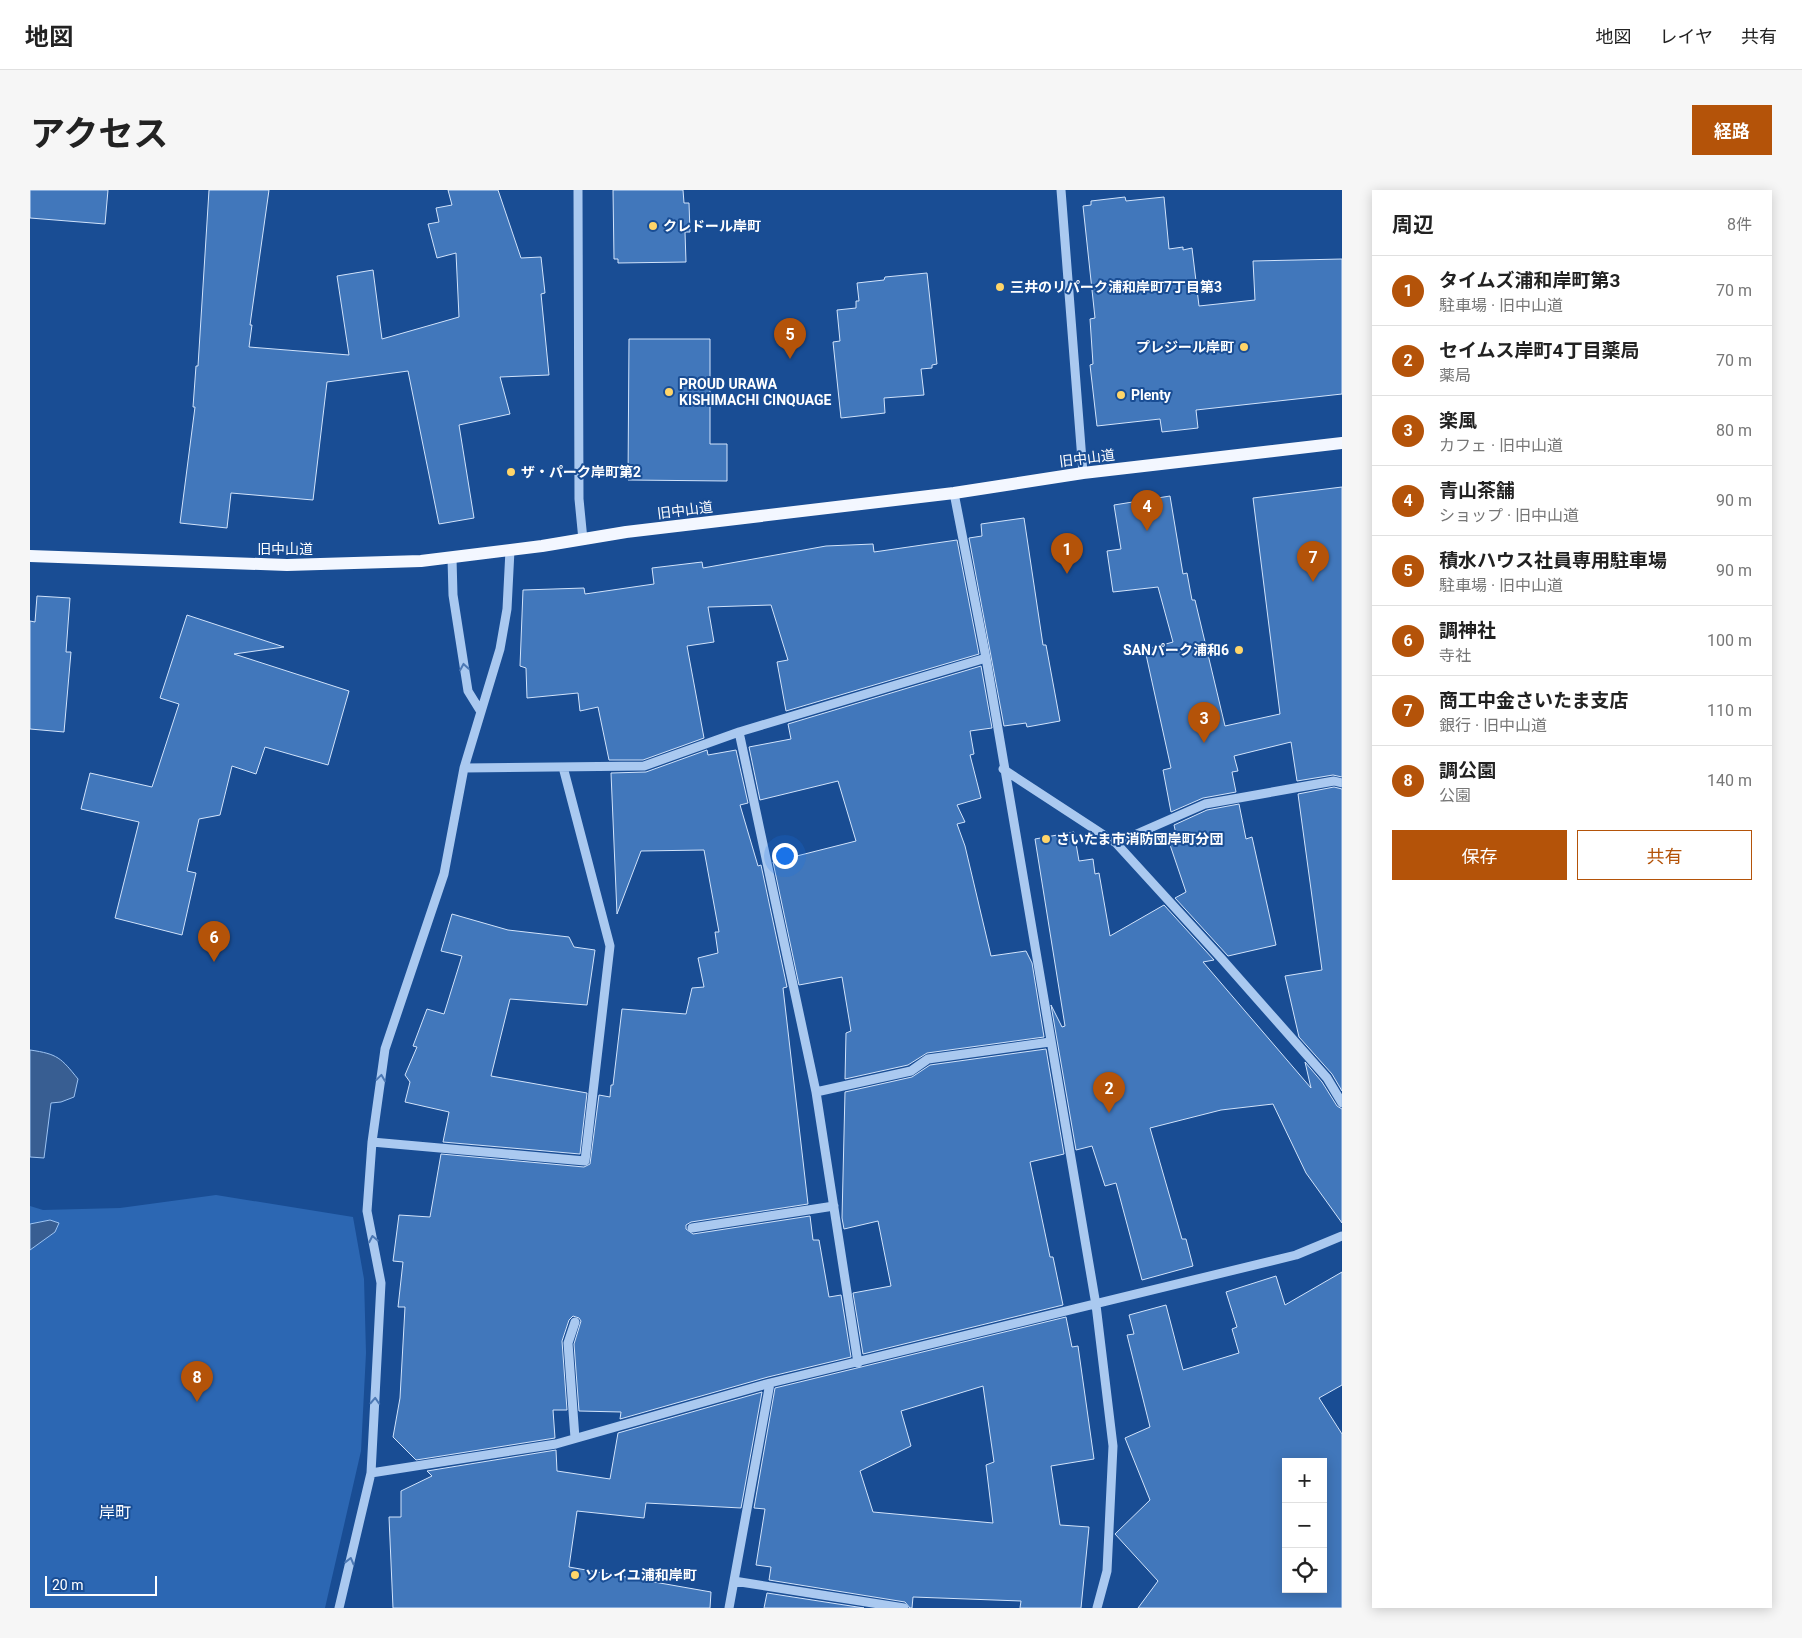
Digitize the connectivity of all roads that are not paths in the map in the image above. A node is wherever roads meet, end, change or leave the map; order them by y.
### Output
1 (578, 190) edge
2 (1061, 190) edge
3 (1342, 443) edge
4 (1083, 473) junction
5 (954, 493) junction
6 (583, 540) junction
7 (510, 550) junction
8 (30, 556) edge
9 (452, 558) junction
10 (986, 658) junction
11 (481, 712) junction
12 (738, 732) junction
13 (563, 767) junction
14 (464, 768) junction
15 (1003, 770) junction
16 (1342, 783) edge
17 (1116, 844) junction
18 (1050, 1042) junction
19 (816, 1092) junction
20 (1342, 1103) edge
21 (372, 1142) junction
22 (834, 1206) junction
23 (692, 1228) dead end
24 (1342, 1236) edge
25 (1096, 1306) junction
26 (575, 1322) dead end
27 (858, 1363) junction
28 (770, 1383) junction
29 (575, 1438) junction
30 (371, 1473) junction
31 (734, 1581) junction
32 (339, 1608) edge
33 (729, 1608) edge
34 (904, 1608) edge
35 (1097, 1608) edge

1 - 6 street
2 - 4 street
3 - 4 main road, 旧中山道
4 - 5 main road, 旧中山道
5 - 6 main road, 旧中山道
5 - 10 street
6 - 7 main road, 旧中山道
7 - 9 main road, 旧中山道
7 - 11 street
8 - 9 main road, 旧中山道
11 -> 9 street
10 - 12 street
10 - 15 street
11 - 14 street
12 - 13 street
12 - 19 street
13 - 14 street
13 - 21 street
21 -> 14 street
15 - 17 street
15 - 18 street
16 - 17 street
17 - 20 street
18 - 19 street
18 - 25 street
19 - 22 street
30 -> 21 street
22 - 23 street
22 - 27 street
24 - 25 street
25 - 27 street
25 - 35 street
26 - 29 street
27 - 28 street
28 - 29 street
28 - 31 street
29 - 30 street
32 -> 30 street
31 - 33 street
31 - 34 street

